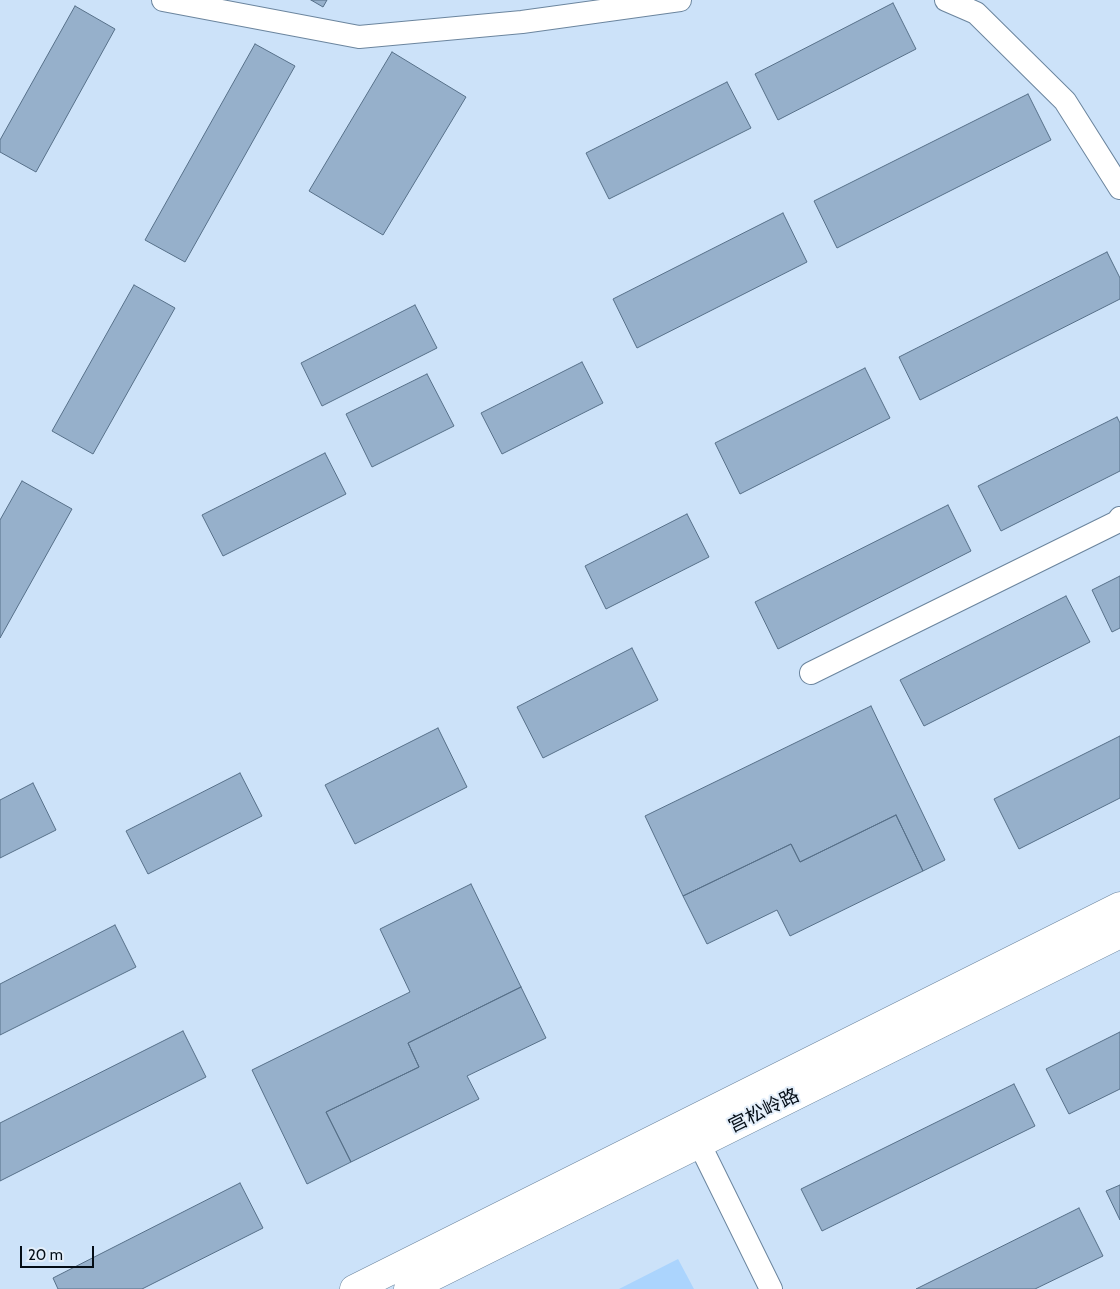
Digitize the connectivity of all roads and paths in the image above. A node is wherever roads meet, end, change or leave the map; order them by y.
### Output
1 (163, 0) edge
2 (680, 0) edge
3 (946, 0) edge
4 (1120, 188) edge
5 (1120, 518) edge
6 (810, 673) dead end
7 (1120, 906) edge
8 (1120, 934) edge
9 (699, 1143) junction
10 (354, 1289) edge
11 (408, 1289) edge
12 (771, 1289) edge

1 - 2 street
3 - 4 street
5 - 6 street
7 - 10 main road
8 - 9 main road, 宫松岭路
9 - 11 main road, 宫松岭路
9 - 12 street

